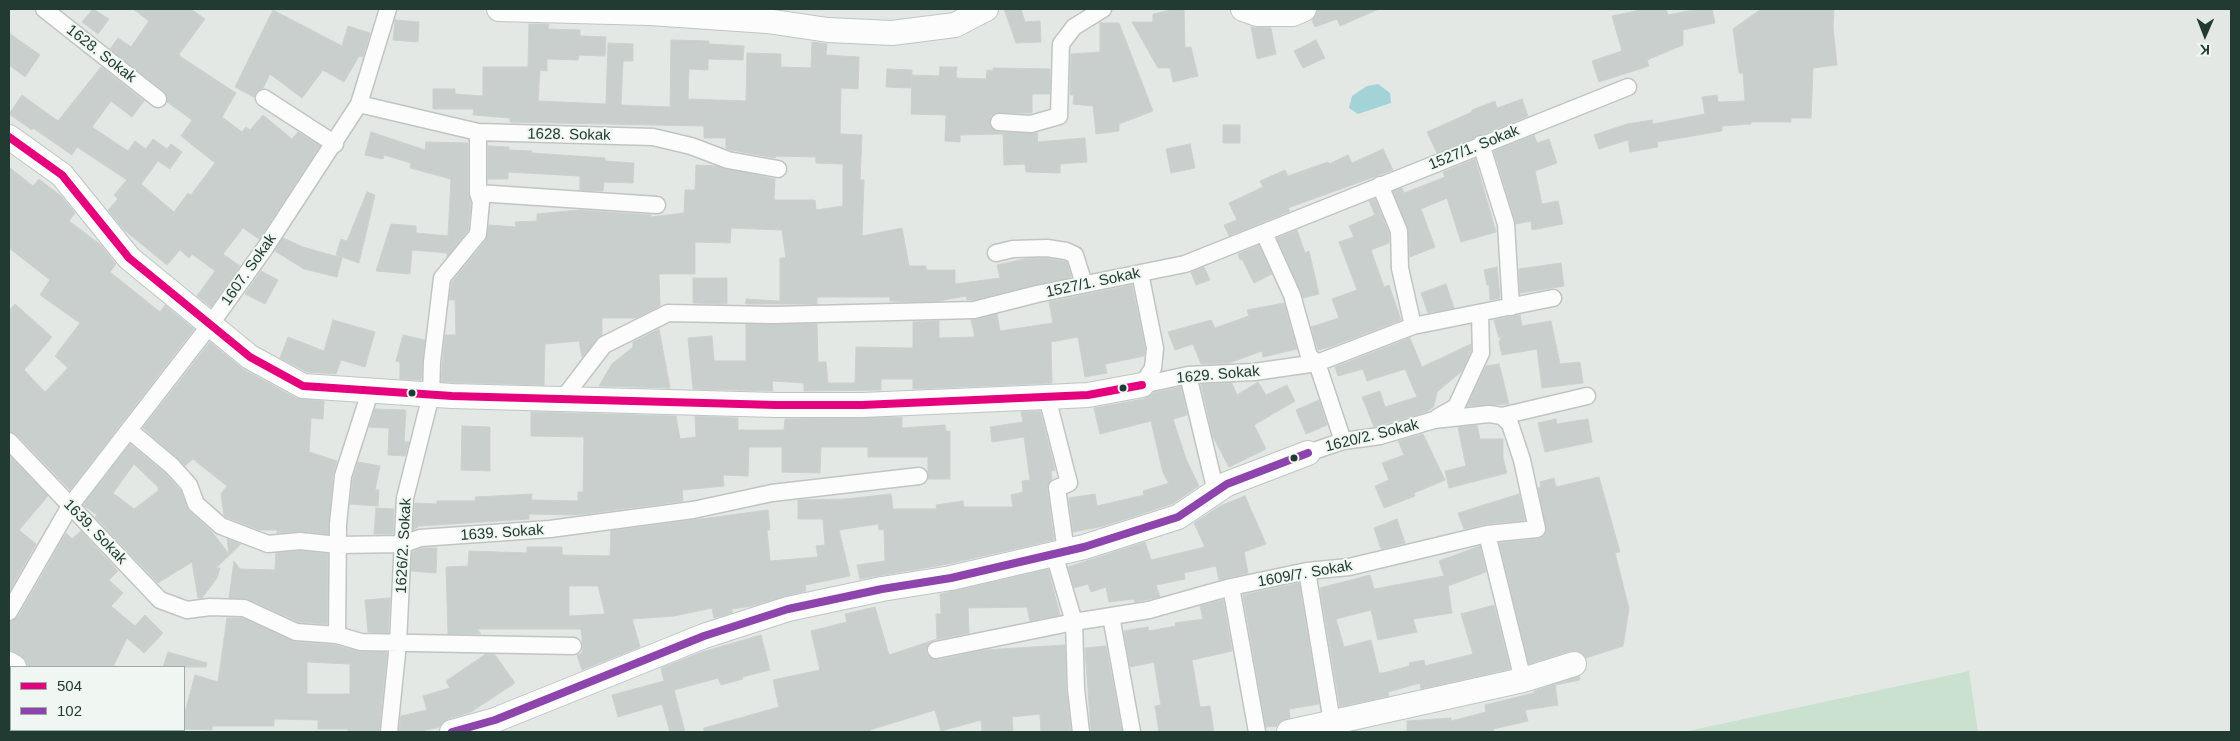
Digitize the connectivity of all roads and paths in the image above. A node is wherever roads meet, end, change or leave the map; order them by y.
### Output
1 (44, 9) edge
2 (388, 9) edge
3 (499, 9) edge
4 (986, 9) edge
5 (1103, 9) edge
6 (1243, 9) edge
7 (1304, 9) edge
8 (757, 15) edge
9 (1628, 87) dead end
10 (264, 98) dead end
11 (158, 99) dead end
12 (359, 104) junction
13 (999, 122) dead end
14 (478, 132) junction
15 (9, 137) edge
16 (335, 144) junction
17 (1481, 144) junction
18 (778, 169) dead end
19 (1380, 185) junction
20 (478, 193) junction
21 (657, 205) dead end
22 (1264, 233) junction
23 (996, 253) dead end
24 (1140, 273) junction
25 (1084, 284) junction
26 (1553, 298) dead end
27 (1511, 306) junction
28 (1480, 313) junction
29 (210, 325) junction
30 (1413, 326) junction
31 (1317, 363) junction
32 (1188, 375) junction
33 (1142, 385) junction
34 (370, 392) junction
35 (431, 395) junction
36 (1587, 396) dead end
37 (1047, 397) junction
38 (561, 401) junction
39 (1502, 416) junction
40 (1434, 420) junction
41 (129, 430) junction
42 (9, 441) edge
43 (1343, 441) junction
44 (1308, 453) joint
45 (919, 476) dead end
46 (1216, 492) junction
47 (70, 506) junction
48 (1487, 534) junction
49 (404, 544) junction
50 (338, 545) junction
51 (1060, 553) junction
52 (1307, 571) junction
53 (1231, 587) junction
54 (9, 612) edge
55 (1111, 616) junction
56 (1074, 622) junction
57 (337, 635) junction
58 (398, 643) junction
59 (573, 646) dead end
60 (936, 650) dead end
61 (1574, 664) dead end
62 (1523, 680) junction
63 (1332, 722) junction
64 (389, 732) edge
65 (452, 732) edge
66 (1080, 732) edge
67 (1132, 732) edge
68 (1257, 732) edge
69 (1289, 732) edge

1 - 11 street, 1628. Sokak
2 - 12 street, 1607. Sokak
3 - 8 street
4 - 8 street
5 - 13 street
6 - 7 street
9 - 17 street, 1527/1. Sokak
10 - 16 street
12 - 14 street, 1628. Sokak
12 - 16 street, 1607. Sokak
14 - 18 street, 1628. Sokak
14 - 20 street, 1626/2. Sokak
15 - 29 street, 1629. Sokak
16 - 29 street, 1607. Sokak
17 - 19 street, 1527/1. Sokak
17 - 27 street
19 - 22 street, 1527/1. Sokak
19 - 30 street
20 - 21 street
20 - 35 street, 1626/2. Sokak
22 - 24 street, 1527/1. Sokak
22 - 31 street
23 - 25 street
24 - 25 street, 1527/1. Sokak
24 - 33 street
25 - 38 street, 1527/1. Sokak
26 - 27 street, 1629. Sokak
27 - 28 street, 1629. Sokak
28 - 30 street, 1629. Sokak
28 - 40 street
29 - 34 street, 1629. Sokak
29 - 41 street, 1607. Sokak
30 - 31 street, 1629. Sokak
31 - 32 street, 1629. Sokak
31 - 43 street
32 - 33 street, 1629. Sokak
32 - 46 street
33 - 37 street, 1629. Sokak
34 - 35 street, 1629. Sokak
34 - 50 street
35 - 38 street, 1629. Sokak
35 - 49 street, 1626/2. Sokak
36 - 39 street, 1620/2. Sokak
37 - 38 street, 1629. Sokak
37 - 51 street
39 - 40 street, 1620/2. Sokak
39 - 48 street, 1609/7. Sokak
40 - 43 street, 1620/2. Sokak
41 - 47 street, 1607. Sokak
41 - 50 street, 1639. Sokak
42 - 47 street, 1639. Sokak
43 - 44 street, 1620/2. Sokak
44 - 46 street, 1620/2. Sokak
45 - 49 street, 1639. Sokak
46 - 51 street, 1620/2. Sokak
47 - 54 street, 1607. Sokak
47 - 57 street, 1639. Sokak
48 - 52 street, 1609/7. Sokak
48 - 62 street
49 - 50 street, 1639. Sokak
49 - 58 street, 1626/2. Sokak
50 - 57 street
51 - 56 street
51 - 65 street, 1620/2. Sokak
52 - 53 street, 1609/7. Sokak
52 - 63 street
53 - 55 street, 1609/7. Sokak
53 - 68 street
55 - 56 street, 1609/7. Sokak
55 - 67 street
56 - 60 street, 1609/7. Sokak
56 - 66 street
57 - 58 street, 1639. Sokak
58 - 59 street, 1639. Sokak
58 - 64 street, 1626/2. Sokak
61 - 62 street
62 - 63 street
63 - 69 street

